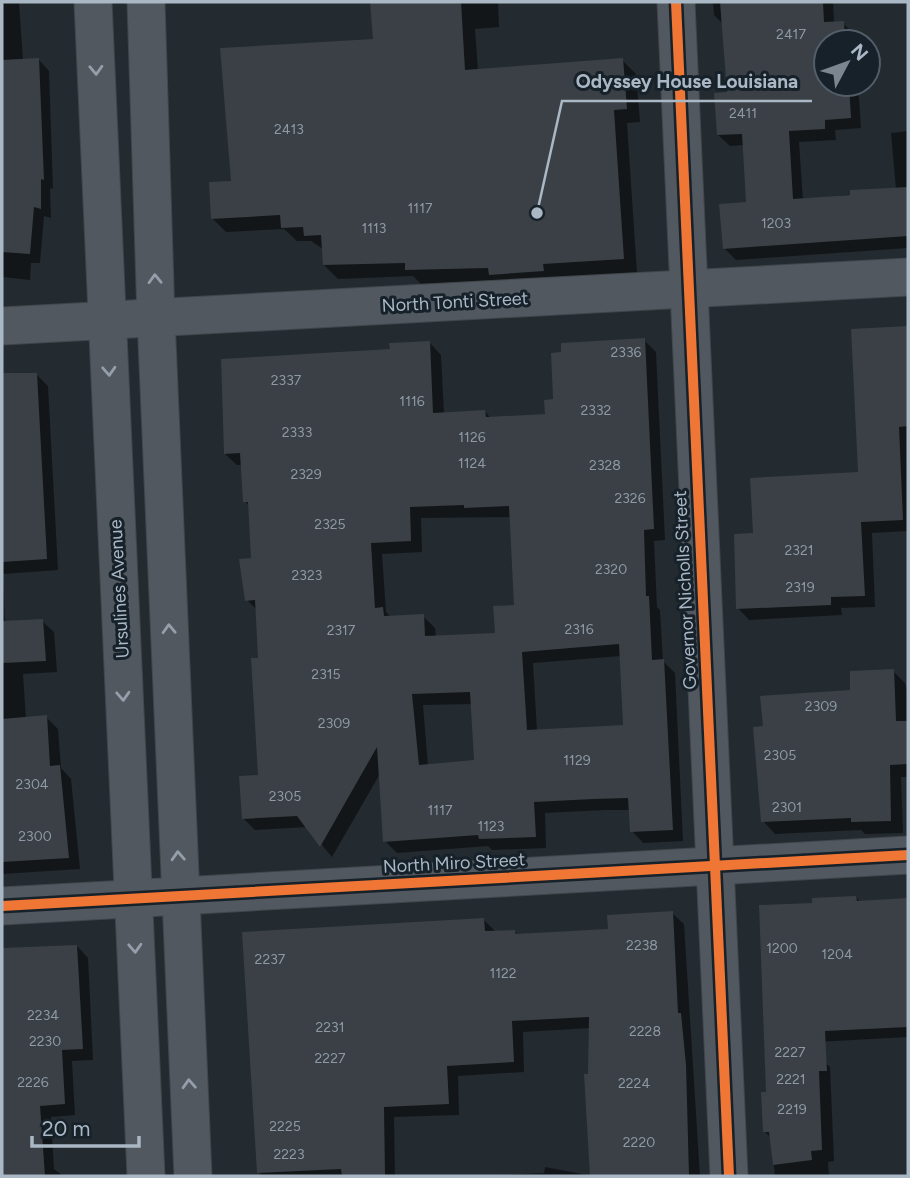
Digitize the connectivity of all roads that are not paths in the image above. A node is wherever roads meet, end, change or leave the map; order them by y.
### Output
1 (93, 2) edge
2 (146, 2) edge
3 (676, 2) edge
4 (908, 277) edge
5 (689, 289) junction
6 (156, 318) junction
7 (106, 320) junction
8 (2, 326) edge
9 (908, 855) edge
10 (715, 866) junction
11 (180, 896) junction
12 (133, 899) junction
13 (2, 906) edge
14 (146, 1176) edge
15 (193, 1176) edge
16 (729, 1176) edge

1 -> 7 street, Ursulines Avenue
6 -> 2 street
3 - 5 street, Governor Nicholls Street
4 - 5 street, North Tonti Street
5 - 6 street, North Tonti Street
5 - 10 street, Governor Nicholls Street
6 - 7 street, North Tonti Street
11 -> 6 street
7 - 8 street, North Tonti Street
7 -> 12 street, Ursulines Avenue
9 - 10 street, North Miro Street
10 - 11 street, North Miro Street
10 - 16 street, Governor Nicholls Street
11 - 12 street, North Miro Street
15 -> 11 street
12 - 13 street, North Miro Street
12 -> 14 street, Ursulines Avenue

